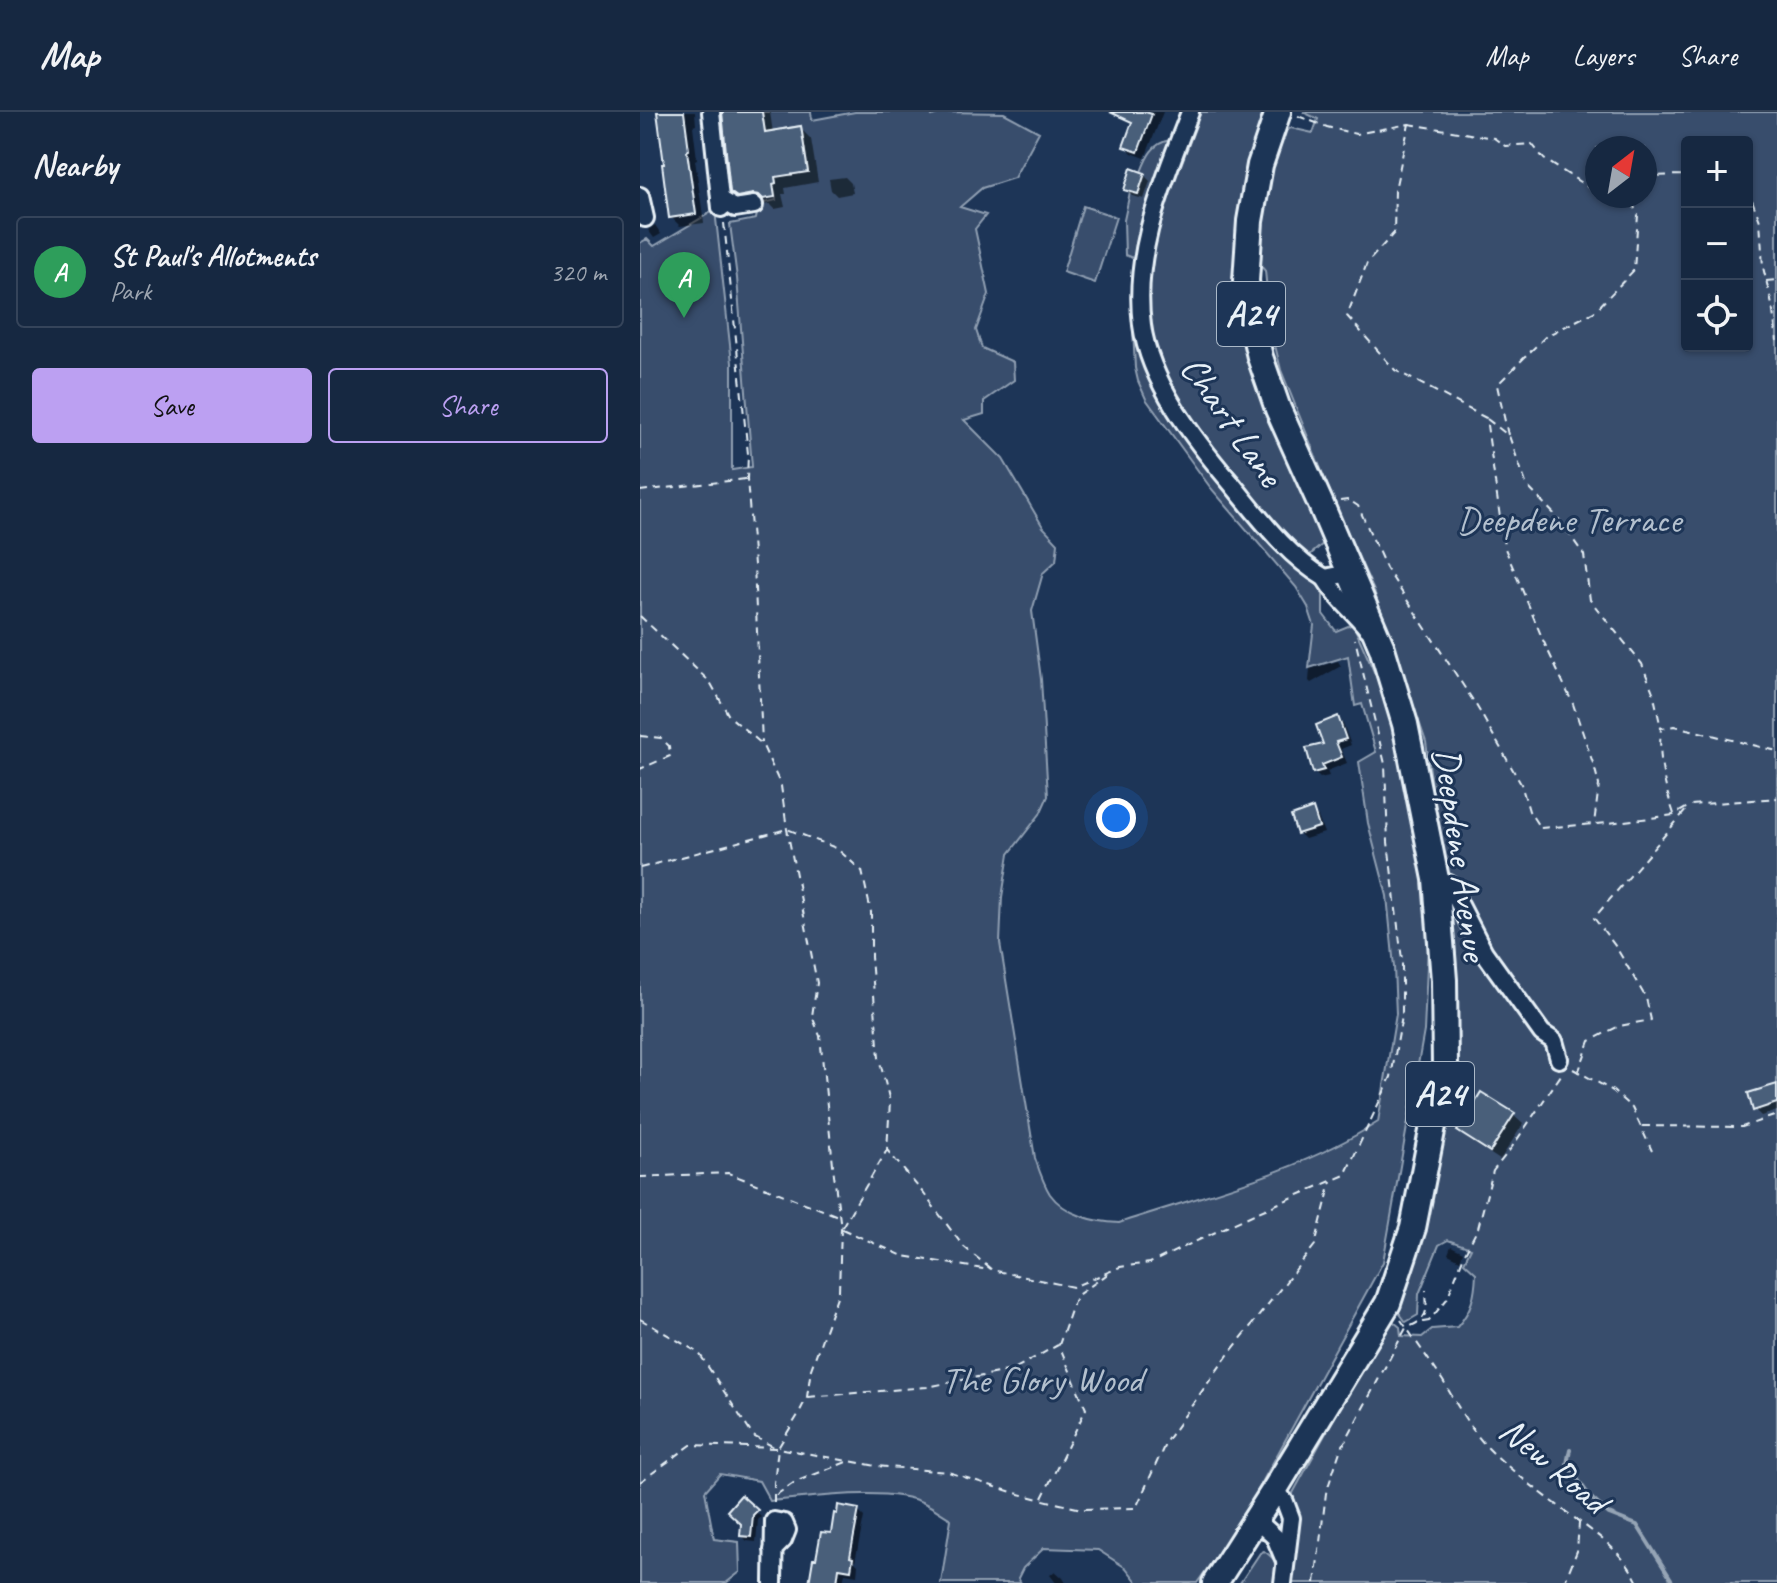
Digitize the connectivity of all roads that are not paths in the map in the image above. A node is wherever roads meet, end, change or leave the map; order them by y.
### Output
1 (711, 112) edge
2 (1190, 112) edge
3 (1285, 113) edge
4 (640, 196) edge
5 (754, 205) dead end
6 (645, 218) dead end
7 (1337, 576) junction
8 (1436, 879) junction
9 (1559, 1059) road end
10 (1275, 1489) junction
11 (1256, 1520) junction
12 (774, 1521) road end
13 (1285, 1563) junction
14 (773, 1583) edge
15 (1215, 1583) edge
16 (1283, 1583) edge

1 - 5 street
2 - 7 street, Chart Lane
3 - 7 highway, Deepdene Avenue / A24
4 - 6 street
7 - 8 highway, Deepdene Avenue / A24
8 - 9 street
8 - 10 highway, Deepdene Avenue / A24
10 - 11 highway, Deepdene Avenue / A24
10 - 13 street
11 - 13 street
11 - 15 highway, Deepdene Avenue / A24
12 - 14 street
13 - 16 street

